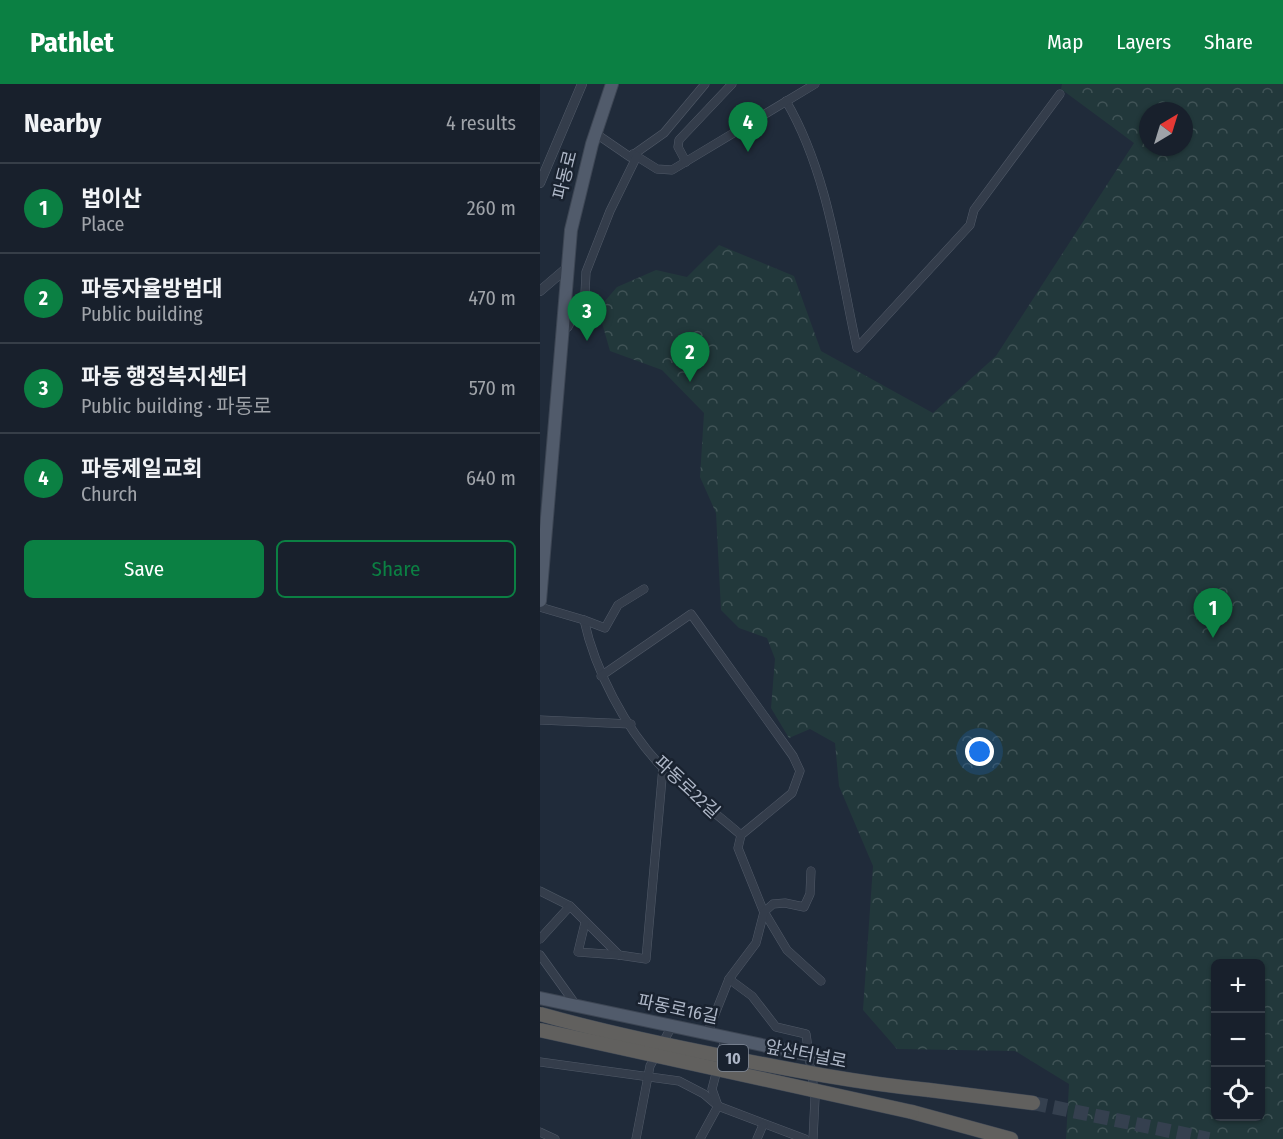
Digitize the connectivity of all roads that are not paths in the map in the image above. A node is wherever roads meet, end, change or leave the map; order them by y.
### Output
1 (582, 84) edge
2 (612, 84) edge
3 (705, 84) edge
4 (732, 84) edge
5 (815, 84) edge
6 (1060, 94) dead end
7 (786, 102) junction
8 (596, 133) junction
9 (635, 155) junction
10 (686, 162) junction
11 (540, 183) edge
12 (568, 267) junction
13 (540, 291) edge
14 (562, 331) junction
15 (644, 589) dead end
16 (540, 601) edge
17 (540, 607) edge
18 (584, 620) junction
19 (601, 676) junction
20 (540, 720) edge
21 (631, 724) junction
22 (663, 767) junction
23 (741, 835) junction
24 (811, 871) dead end
25 (540, 891) edge
26 (570, 906) junction
27 (764, 912) junction
28 (585, 923) junction
29 (540, 939) edge
30 (540, 955) edge
31 (619, 956) junction
32 (729, 979) junction
33 (821, 981) dead end
34 (540, 998) edge
35 (578, 1007) junction
36 (540, 1014) edge
37 (669, 1025) junction
38 (540, 1030) edge
39 (707, 1034) junction
40 (809, 1055) junction
41 (540, 1062) edge
42 (648, 1075) junction
43 (1033, 1103) tunnel mouth
44 (718, 1106) junction
45 (764, 1125) junction
46 (540, 1132) edge
47 (555, 1139) edge
48 (636, 1139) edge
49 (700, 1139) edge
50 (757, 1139) edge
51 (805, 1139) edge
52 (813, 1139) edge
53 (1011, 1139) edge

1 - 11 street
2 - 8 main road, 파동로
3 - 9 street
4 - 10 street
5 - 7 street
6 - 7 street
7 - 10 street
8 - 9 street
8 - 12 main road, 파동로
9 - 10 street
9 - 14 street
12 - 13 street
12 - 14 main road, 파동로
14 - 16 main road, 파동로
15 - 18 street
17 - 18 street
18 - 19 street, 파동로22길
19 - 21 street, 파동로22길
19 - 23 street
20 - 21 street
21 - 22 street, 파동로22길
22 - 23 street, 파동로22길
22 - 31 street
23 - 27 street
24 - 27 street
25 - 26 street
26 - 28 street
26 - 29 street
27 - 32 street
27 - 33 street
28 - 31 street
28 - 31 street
30 - 35 street
32 - 39 street
32 - 40 street
34 - 35 main road, 파동로16길
35 - 37 main road, 파동로16길
36 - 43 highway, 앞산터널로 / 10, bridge
37 - 39 street
37 - 42 street
38 - 53 highway, 앞산터널로 / 10, bridge
39 - 40 main road, 파동로16길
39 - 44 street
40 - 52 street
41 - 42 street
42 - 44 street
42 - 48 street
44 - 45 street
44 - 49 street
45 - 50 street
45 - 51 street
46 - 47 street

